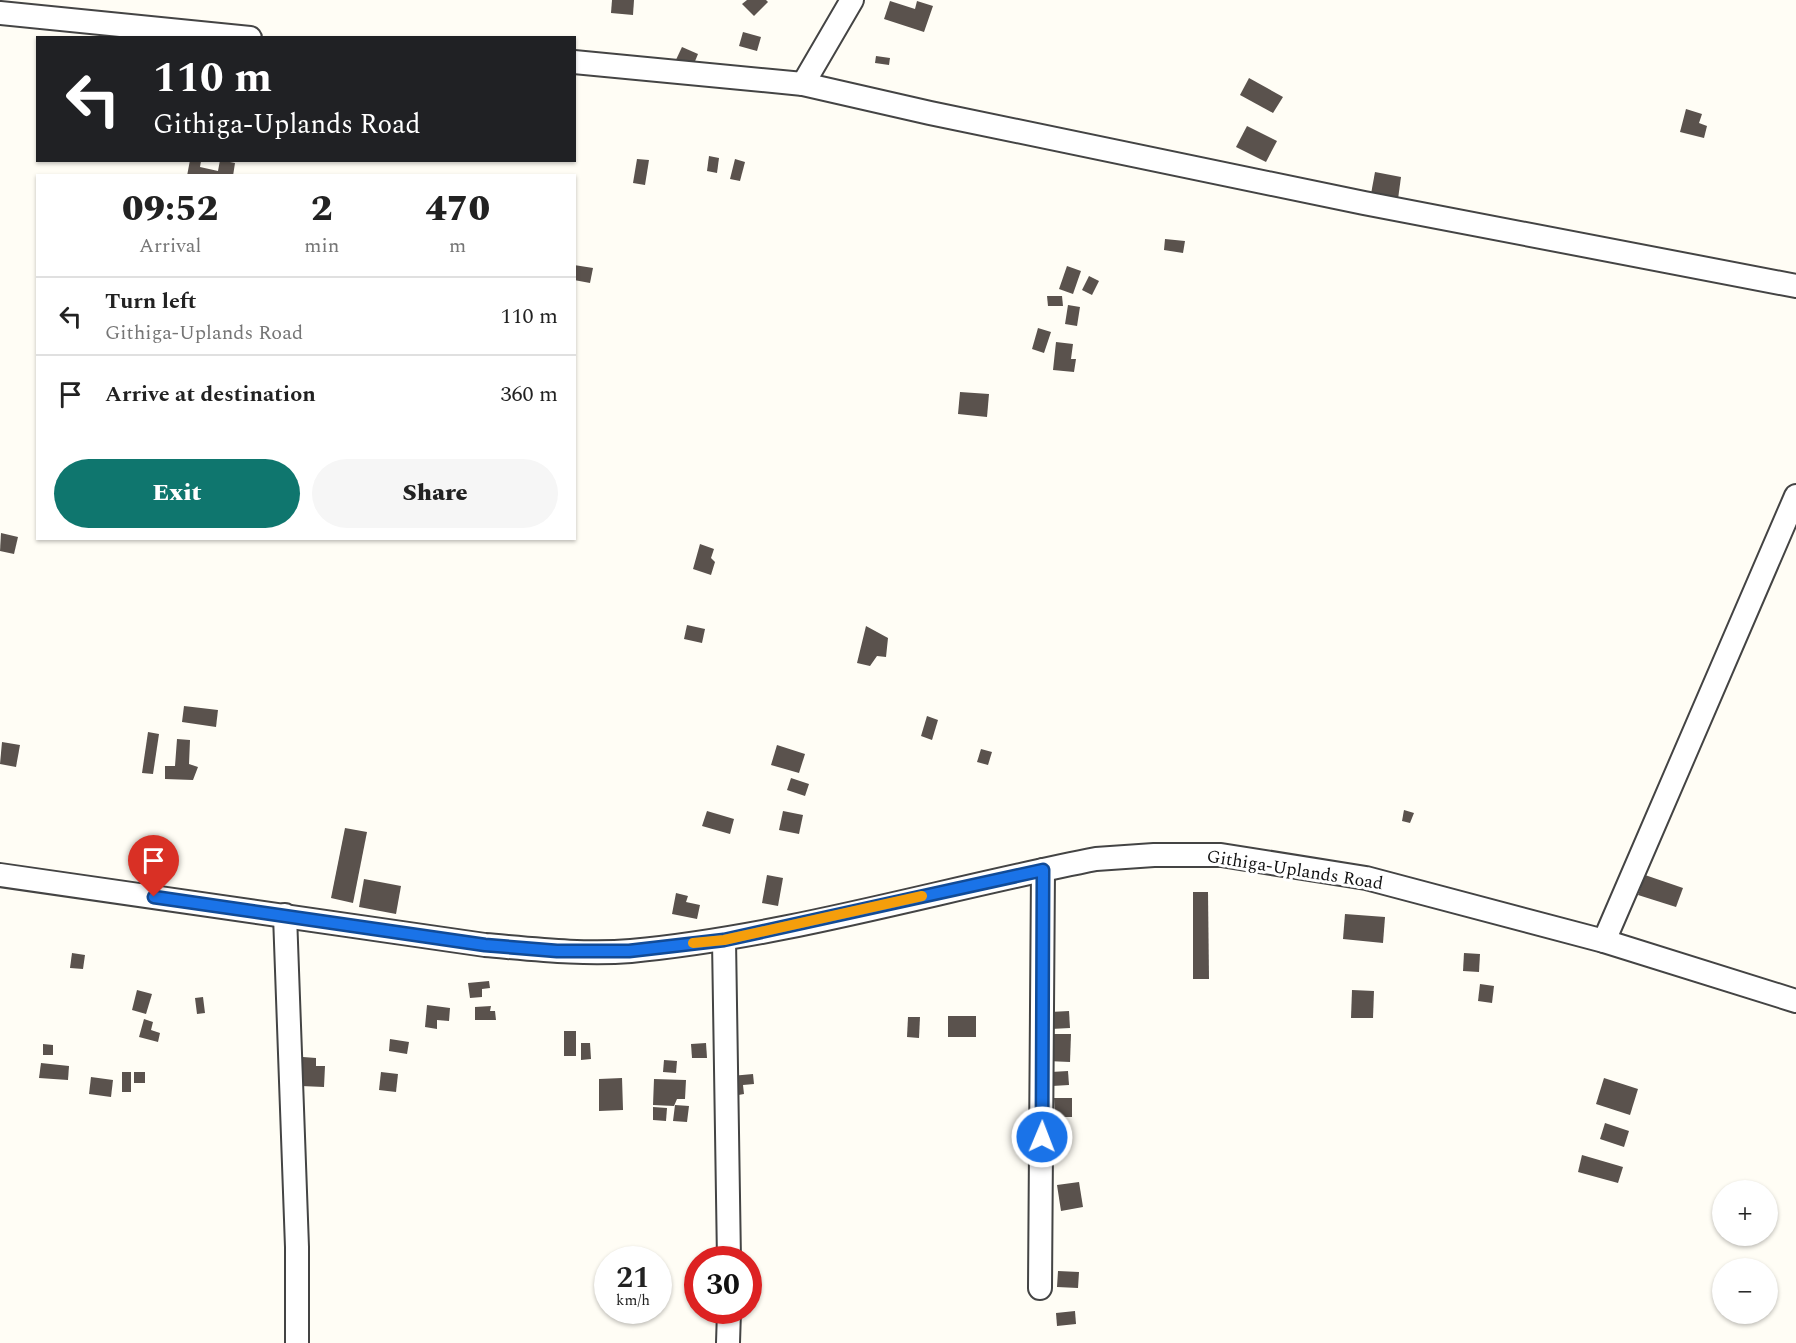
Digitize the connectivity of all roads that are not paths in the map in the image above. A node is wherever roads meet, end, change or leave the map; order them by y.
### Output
1 (852, 0) edge
2 (0, 13) edge
3 (230, 36) edge
4 (576, 62) edge
5 (803, 84) junction
6 (1796, 286) edge
7 (1796, 496) edge
8 (1043, 870) junction
9 (0, 875) edge
10 (285, 915) junction
11 (724, 940) junction
12 (1604, 941) junction
13 (1796, 1001) edge
14 (729, 1246) edge
15 (1040, 1288) dead end
16 (729, 1324) edge
17 (297, 1343) edge
18 (728, 1343) edge

1 - 5 street
2 - 3 street
4 - 5 street
5 - 6 street
7 - 12 street
8 - 11 street, Githiga-Uplands Road
8 - 12 street, Githiga-Uplands Road
8 - 15 street
9 - 10 street, Githiga-Uplands Road
10 - 11 street, Githiga-Uplands Road
10 - 17 street
11 - 14 street
12 - 13 street, Githiga-Uplands Road
16 - 18 street

